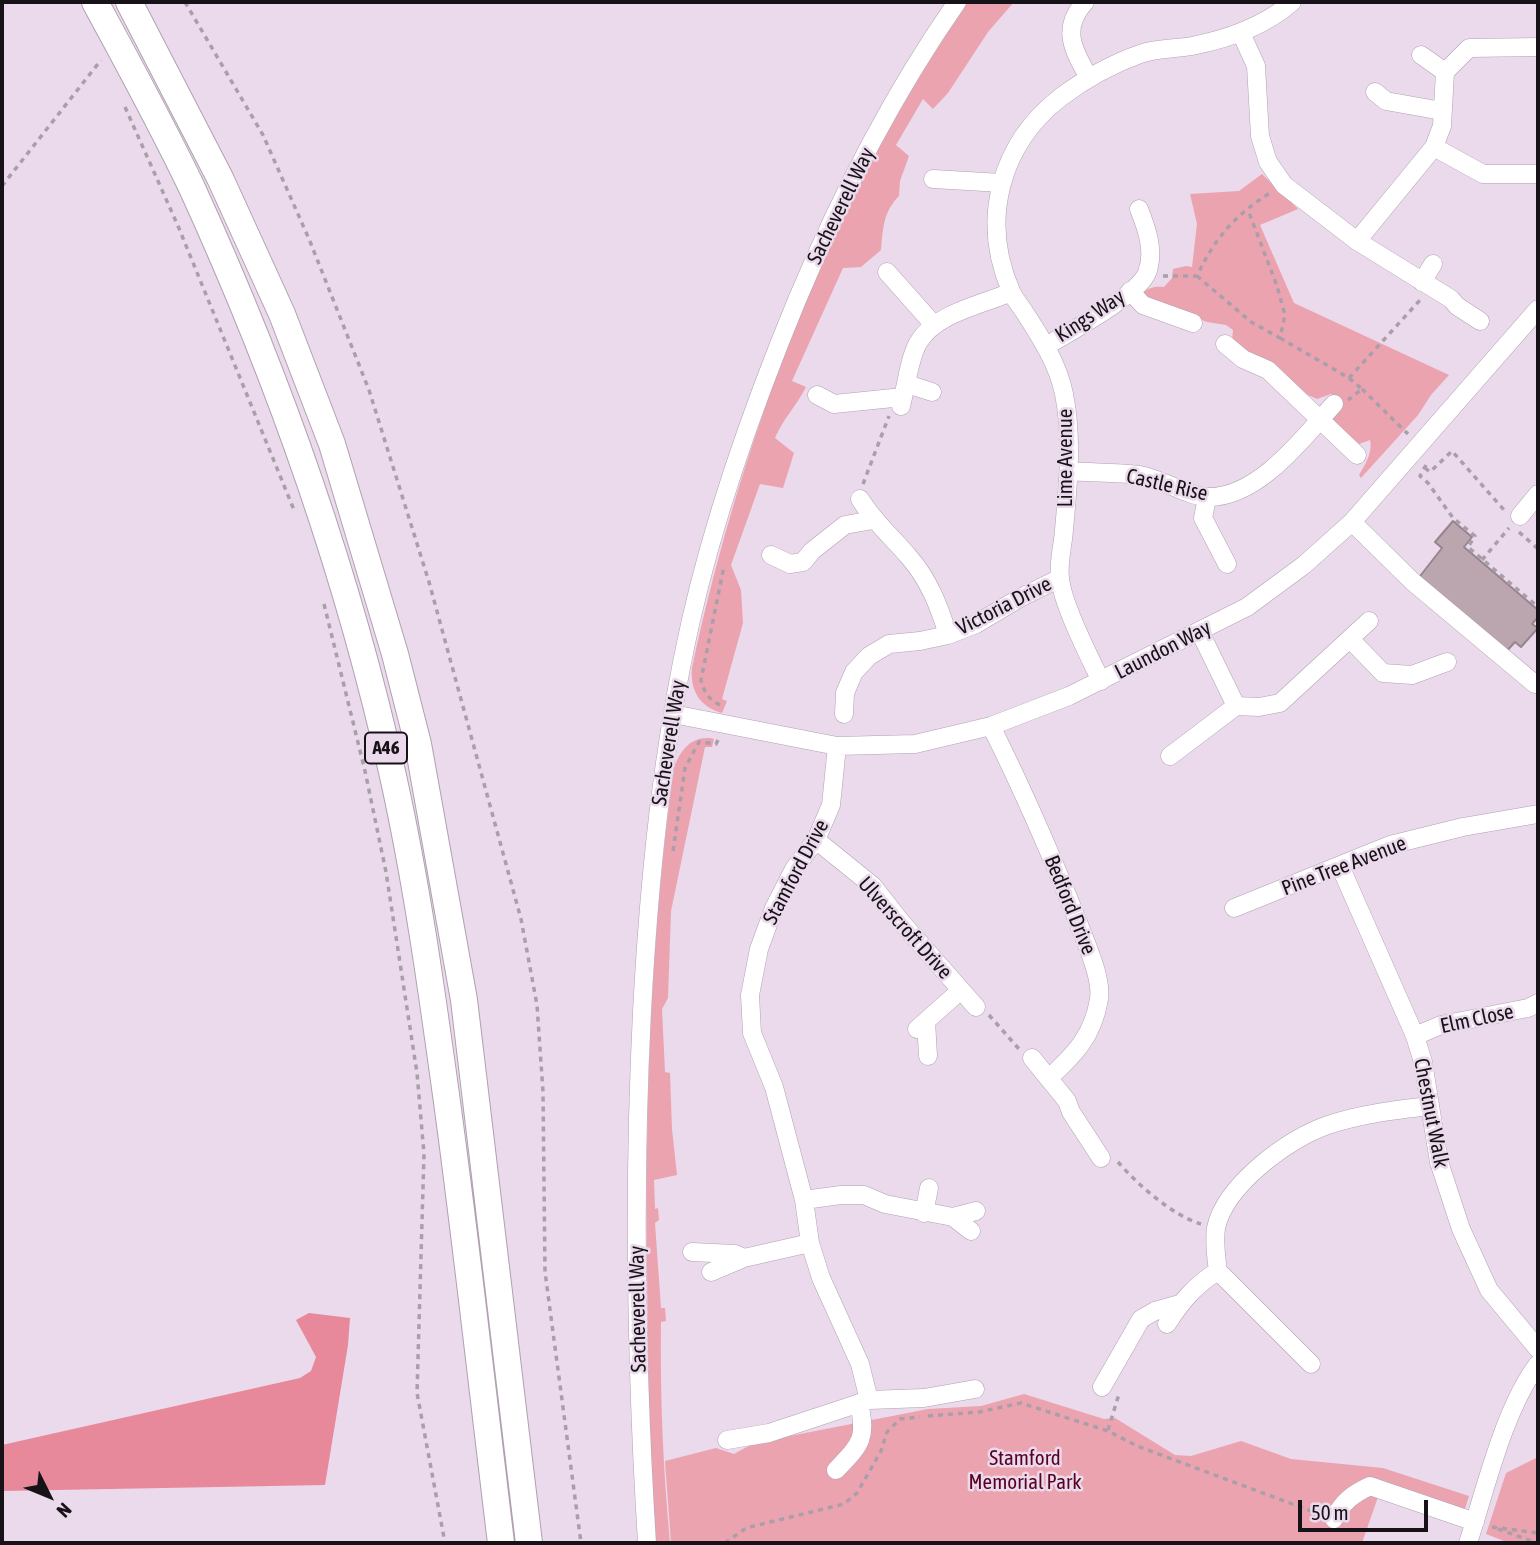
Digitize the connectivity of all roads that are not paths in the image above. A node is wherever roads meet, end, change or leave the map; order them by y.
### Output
1 (95, 2) edge
2 (129, 2) edge
3 (957, 2) edge
4 (1085, 2) edge
5 (1292, 2) edge
6 (1241, 33) junction
7 (1538, 47) edge
8 (1421, 55) dead end
9 (1445, 72) junction
10 (1089, 78) junction
11 (1375, 92) dead end
12 (1442, 111) junction
13 (1434, 147) junction
14 (1538, 174) edge
15 (933, 179) dead end
16 (1002, 183) junction
17 (1139, 209) dead end
18 (1357, 241) junction
19 (1433, 264) dead end
20 (887, 272) dead end
21 (1426, 285) junction
22 (1130, 291) junction
23 (1011, 292) junction
24 (1538, 309) edge
25 (1480, 321) dead end
26 (1193, 323) dead end
27 (934, 325) junction
28 (1225, 344) dead end
29 (1045, 346) junction
30 (932, 392) dead end
31 (817, 395) dead end
32 (904, 396) junction
33 (1334, 404) road end
34 (1320, 419) junction
35 (1357, 455) dead end
36 (1069, 471) junction
37 (1538, 494) edge
38 (1207, 498) junction
39 (860, 499) road end
40 (1520, 516) road end
41 (873, 520) junction
42 (1352, 522) junction
43 (856, 531) dead end
44 (771, 555) dead end
45 (1227, 564) dead end
46 (1060, 578) junction
47 (1369, 621) dead end
48 (1200, 632) junction
49 (948, 635) junction
50 (1350, 639) junction
51 (1447, 662) dead end
52 (1101, 681) junction
53 (1535, 684) dead end
54 (1236, 706) junction
55 (673, 714) junction
56 (844, 714) dead end
57 (991, 726) junction
58 (837, 746) junction
59 (1170, 756) dead end
60 (1538, 814) edge
61 (816, 840) junction
62 (1340, 866) junction
63 (1234, 908) dead end
64 (961, 990) junction
65 (1538, 1003) edge
66 (976, 1007) road end
67 (1415, 1036) junction
68 (929, 1056) dead end
69 (1032, 1058) road end
70 (1049, 1078) junction
71 (1429, 1106) junction
72 (1107, 1157) road end
73 (929, 1188) dead end
74 (804, 1200) junction
75 (976, 1211) dead end
76 (924, 1213) junction
77 (953, 1217) junction
78 (971, 1231) dead end
79 (810, 1243) junction
80 (692, 1252) dead end
81 (744, 1258) junction
82 (1218, 1271) junction
83 (711, 1272) dead end
84 (1160, 1292) dead end
85 (1180, 1304) junction
86 (1167, 1324) dead end
87 (1538, 1349) edge
88 (1311, 1364) dead end
89 (1538, 1364) edge
90 (1102, 1387) dead end
91 (975, 1389) dead end
92 (864, 1402) junction
93 (727, 1440) dead end
94 (836, 1470) dead end
95 (1334, 1519) road end
96 (1475, 1522) junction
97 (501, 1543) edge
98 (530, 1543) edge
99 (647, 1543) edge
100 (1468, 1543) edge

1 - 97 highway, A46
2 - 98 highway, A46
3 - 55 street, Sacheverell Way
4 - 10 street
5 - 6 street, Lime Avenue
6 - 10 street, Lime Avenue
6 - 18 street
7 - 9 street
8 - 9 street
9 - 12 street
10 - 16 street, Lime Avenue
11 - 12 street
12 - 13 street
13 - 14 street
13 - 18 street
15 - 16 street
16 - 23 street, Lime Avenue
17 - 22 street, Kings Way
18 - 21 street
19 - 21 street
20 - 27 street
21 - 25 street
22 - 26 street
22 - 29 street, Kings Way
23 - 27 street
23 - 29 street, Lime Avenue
24 - 42 street, Laundon Way
27 - 32 street
28 - 34 street
29 - 36 street, Lime Avenue
30 - 32 street
31 - 32 street
33 - 34 street, Castle Rise
34 - 35 street
34 - 38 street, Castle Rise
36 - 38 street, Castle Rise
36 - 46 street, Lime Avenue
37 - 40 street
38 - 45 street
39 - 41 street, Victoria Drive
41 - 43 street
41 - 44 street
41 - 49 street, Victoria Drive
42 - 48 street, Laundon Way
42 - 53 street
46 - 49 street, Victoria Drive
46 - 52 street, Lime Avenue
47 - 50 street
48 - 52 street, Laundon Way
48 - 54 street
49 - 56 street, Victoria Drive
50 - 51 street
50 - 54 street
52 - 57 street, Laundon Way
54 - 59 street
55 - 58 street, Laundon Way
55 - 99 street, Sacheverell Way
57 - 58 street, Laundon Way
57 - 70 street, Bedford Drive
58 - 61 street, Stamford Drive
60 - 62 street, Pine Tree Avenue
61 - 64 street, Ulverscroft Drive
61 - 74 street, Stamford Drive
62 - 63 street, Pine Tree Avenue
62 - 67 street, Chestnut Walk
64 - 66 street, Ulverscroft Drive
64 - 68 street, Ulverscroft Drive
65 - 67 street, Elm Close
67 - 71 street, Chestnut Walk
69 - 70 street
70 - 72 street
71 - 82 street
71 - 87 street, Chestnut Walk
73 - 76 street
74 - 76 street
74 - 79 street, Stamford Drive
75 - 77 street
76 - 77 street
77 - 78 street
79 - 81 street
79 - 92 street, Stamford Drive
80 - 81 street
81 - 83 street
82 - 85 street
82 - 88 street
84 - 85 street
85 - 86 street
85 - 90 street
89 - 96 street
91 - 92 street
92 - 93 street
92 - 94 street, Stamford Drive
95 - 96 street
96 - 100 street

